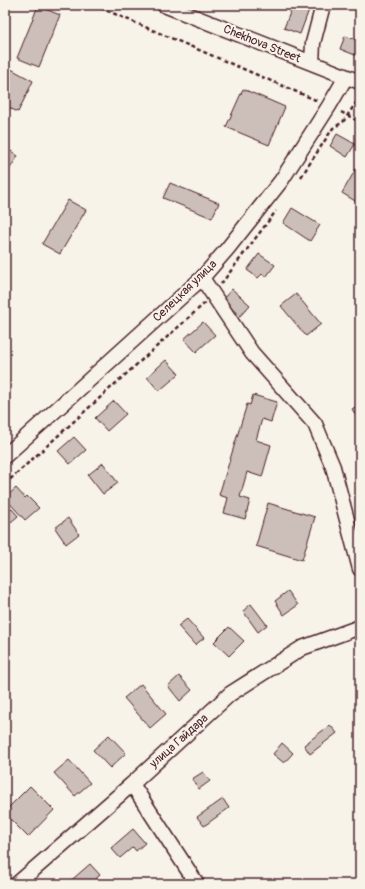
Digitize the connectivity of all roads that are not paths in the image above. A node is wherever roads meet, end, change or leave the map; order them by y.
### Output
1 (164, 5) edge
2 (323, 5) edge
3 (312, 63) junction
4 (346, 77) junction
5 (360, 82) edge
6 (202, 278) junction
7 (5, 456) edge
8 (360, 569) edge
9 (360, 628) edge
10 (132, 784) junction
11 (17, 884) edge
12 (197, 884) edge

1 - 3 street, Chekhova Street
2 - 3 street
3 - 4 street, Chekhova Street
4 - 5 street, Chekhova Street
4 - 6 street, Селецкая улица
6 - 7 street, Селецкая улица
6 - 8 street
9 - 10 street, улица Гайдара
10 - 11 street, улица Гайдара
10 - 12 street

